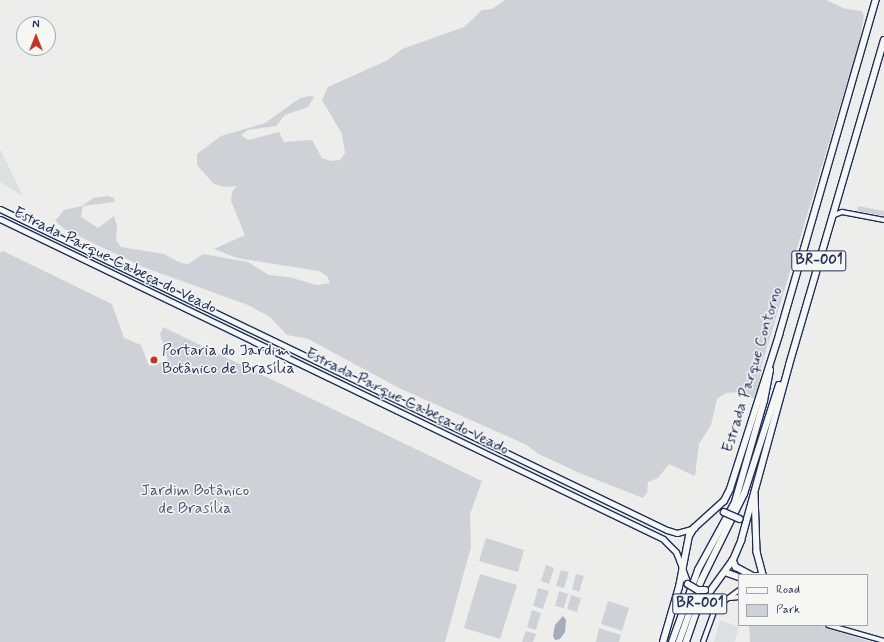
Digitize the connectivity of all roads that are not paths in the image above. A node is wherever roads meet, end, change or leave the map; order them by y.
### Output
1 (876, 0) edge
2 (884, 41) edge
3 (836, 205) junction
4 (0, 209) edge
5 (842, 212) junction
6 (832, 216) junction
7 (0, 219) edge
8 (884, 220) edge
9 (793, 351) junction
10 (773, 352) junction
11 (466, 434) junction
12 (475, 439) junction
13 (462, 443) junction
14 (471, 447) junction
15 (756, 482) junction
16 (711, 513) junction
17 (694, 528) junction
18 (744, 528) junction
19 (733, 560) junction
20 (682, 568) junction
21 (725, 572) junction
22 (749, 574) edge
23 (764, 574) edge
24 (738, 577) edge
25 (716, 584) junction
26 (738, 591) edge
27 (738, 597) edge
28 (728, 598) junction
29 (832, 626) edge
30 (884, 640) edge
31 (663, 642) edge
32 (672, 642) edge
33 (679, 642) edge
34 (686, 642) edge
35 (703, 642) edge

1 - 10 highway, Estrada Parque Contorno / BR-001
2 - 3 highway, Estrada Parque Contorno / BR-001
3 - 5 street
3 - 6 highway, Estrada Parque Contorno / BR-001
4 - 11 main road, Estrada Parque Cabeça do Veado
5 - 6 street
5 - 8 street
6 - 9 highway, Estrada Parque Contorno / BR-001
7 - 13 main road, Estrada Parque Cabeça do Veado
9 - 15 highway, Estrada Parque Contorno / BR-001
9 - 33 highway
10 - 16 highway, Estrada Parque Contorno / BR-001
10 - 32 highway
11 - 12 main road, Estrada Parque Cabeça do Veado
11 - 13 main road
12 - 14 main road
12 - 17 main road, Estrada Parque Cabeça do Veado
13 - 14 main road, Estrada Parque Cabeça do Veado
14 - 20 main road, Estrada Parque Cabeça do Veado
15 - 18 highway, Estrada Parque Contorno / BR-001
15 - 23 highway
16 - 17 highway, Estrada Parque Contorno / BR-001
16 - 18 highway, bridge
17 - 20 highway, Estrada Parque Contorno / BR-001
18 - 19 highway, Estrada Parque Contorno / BR-001
19 - 21 highway, Estrada Parque Contorno / BR-001
19 - 22 highway
20 - 25 highway, bridge
20 - 31 highway, Estrada Parque Contorno / BR-001
21 - 24 highway
21 - 25 highway, Estrada Parque Contorno / BR-001
25 - 34 highway, Estrada Parque Contorno / BR-001
26 - 28 street
27 - 28 street
28 - 35 street
29 - 30 street

